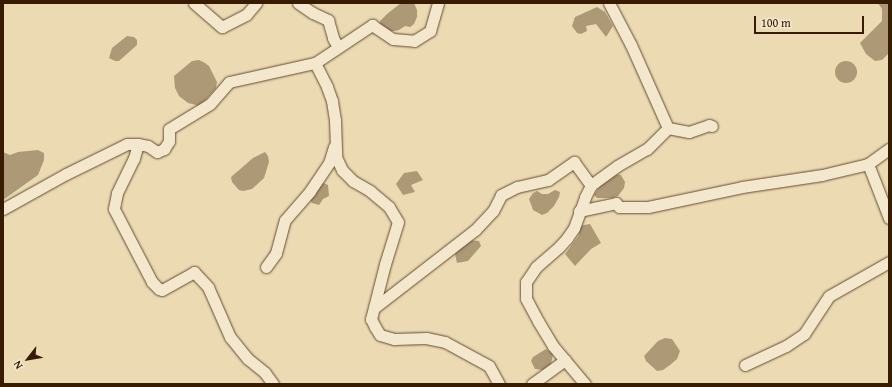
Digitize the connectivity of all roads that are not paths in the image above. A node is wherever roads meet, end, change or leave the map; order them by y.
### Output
1 (194, 3) edge
2 (256, 3) edge
3 (298, 3) edge
4 (438, 3) edge
5 (609, 3) edge
6 (338, 47) junction
7 (315, 63) junction
8 (712, 126) dead end
9 (668, 128) junction
10 (336, 138) junction
11 (138, 144) junction
12 (889, 149) edge
13 (868, 164) junction
14 (591, 185) junction
15 (3, 209) edge
16 (579, 211) junction
17 (889, 218) edge
18 (889, 262) edge
19 (266, 267) dead end
20 (374, 308) junction
21 (565, 360) junction
22 (744, 365) dead end
23 (273, 384) edge
24 (499, 384) edge
25 (532, 384) edge
26 (585, 384) edge

1 - 2 street
3 - 6 street
4 - 6 street
5 - 9 street
6 - 7 street
7 - 10 street
7 - 11 street
8 - 9 street
9 - 14 street
10 - 19 street
10 - 20 street
11 - 15 street
11 - 23 street
12 - 13 street
13 - 16 street
13 - 17 street
14 - 16 street
14 - 20 street
16 - 21 street
18 - 22 street
20 - 24 street
21 - 25 street
21 - 26 street

